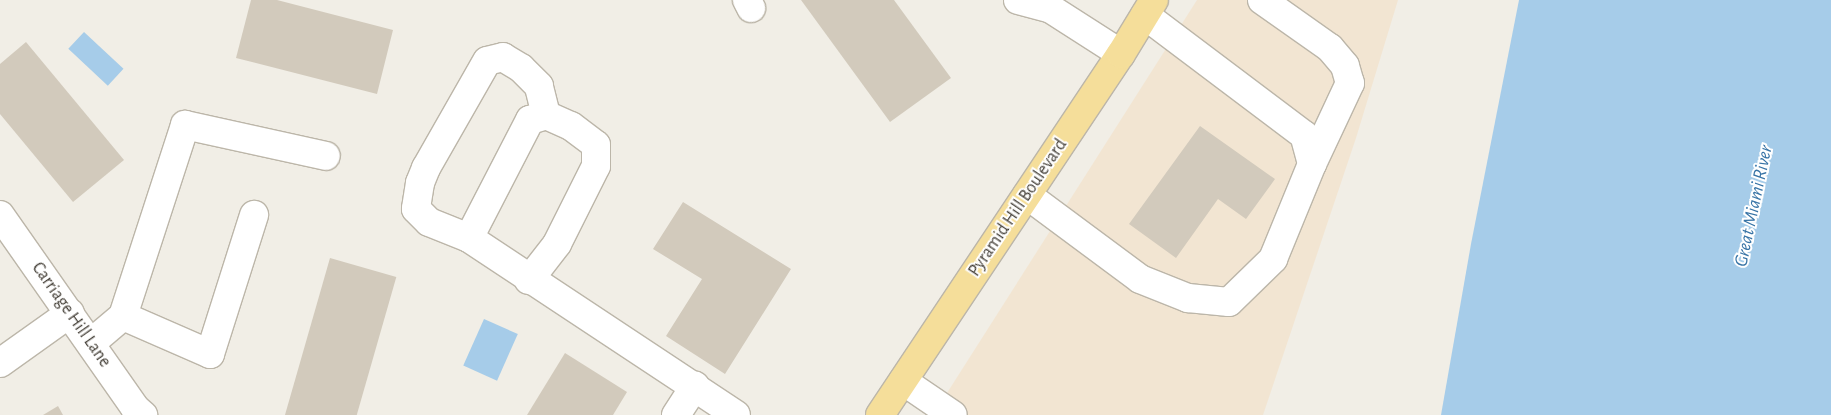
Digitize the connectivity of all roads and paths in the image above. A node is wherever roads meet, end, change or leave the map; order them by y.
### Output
1 (1018, 0) edge
2 (1262, 0) edge
3 (1150, 7) edge
4 (1121, 54) junction
5 (546, 114) junction
6 (326, 156) dead end
7 (1312, 164) junction
8 (1027, 195) junction
9 (0, 215) edge
10 (254, 215) dead end
11 (469, 238) junction
12 (529, 280) junction
13 (70, 313) junction
14 (123, 316) junction
15 (91, 343) junction
16 (0, 363) edge
17 (903, 381) junction
18 (695, 386) junction
19 (143, 415) edge
20 (676, 415) edge
21 (736, 415) edge
22 (880, 415) edge
23 (953, 415) edge

1 - 4 street
2 - 7 street
3 - 4 main road, Pyramid Hill Boulevard
3 - 7 street
4 - 8 main road, Pyramid Hill Boulevard
5 - 11 street
5 - 11 street
5 - 12 street
6 - 14 street
7 - 8 street
8 - 17 main road, Pyramid Hill Boulevard
9 - 13 street, Carriage Hill Lane
10 - 14 street
11 - 12 street
12 - 18 street
13 - 15 street, Carriage Hill Lane
13 - 16 street
14 - 15 street
15 - 19 street, Carriage Hill Lane
17 - 22 main road, Pyramid Hill Boulevard
17 - 23 street
18 - 20 street
18 - 21 street

